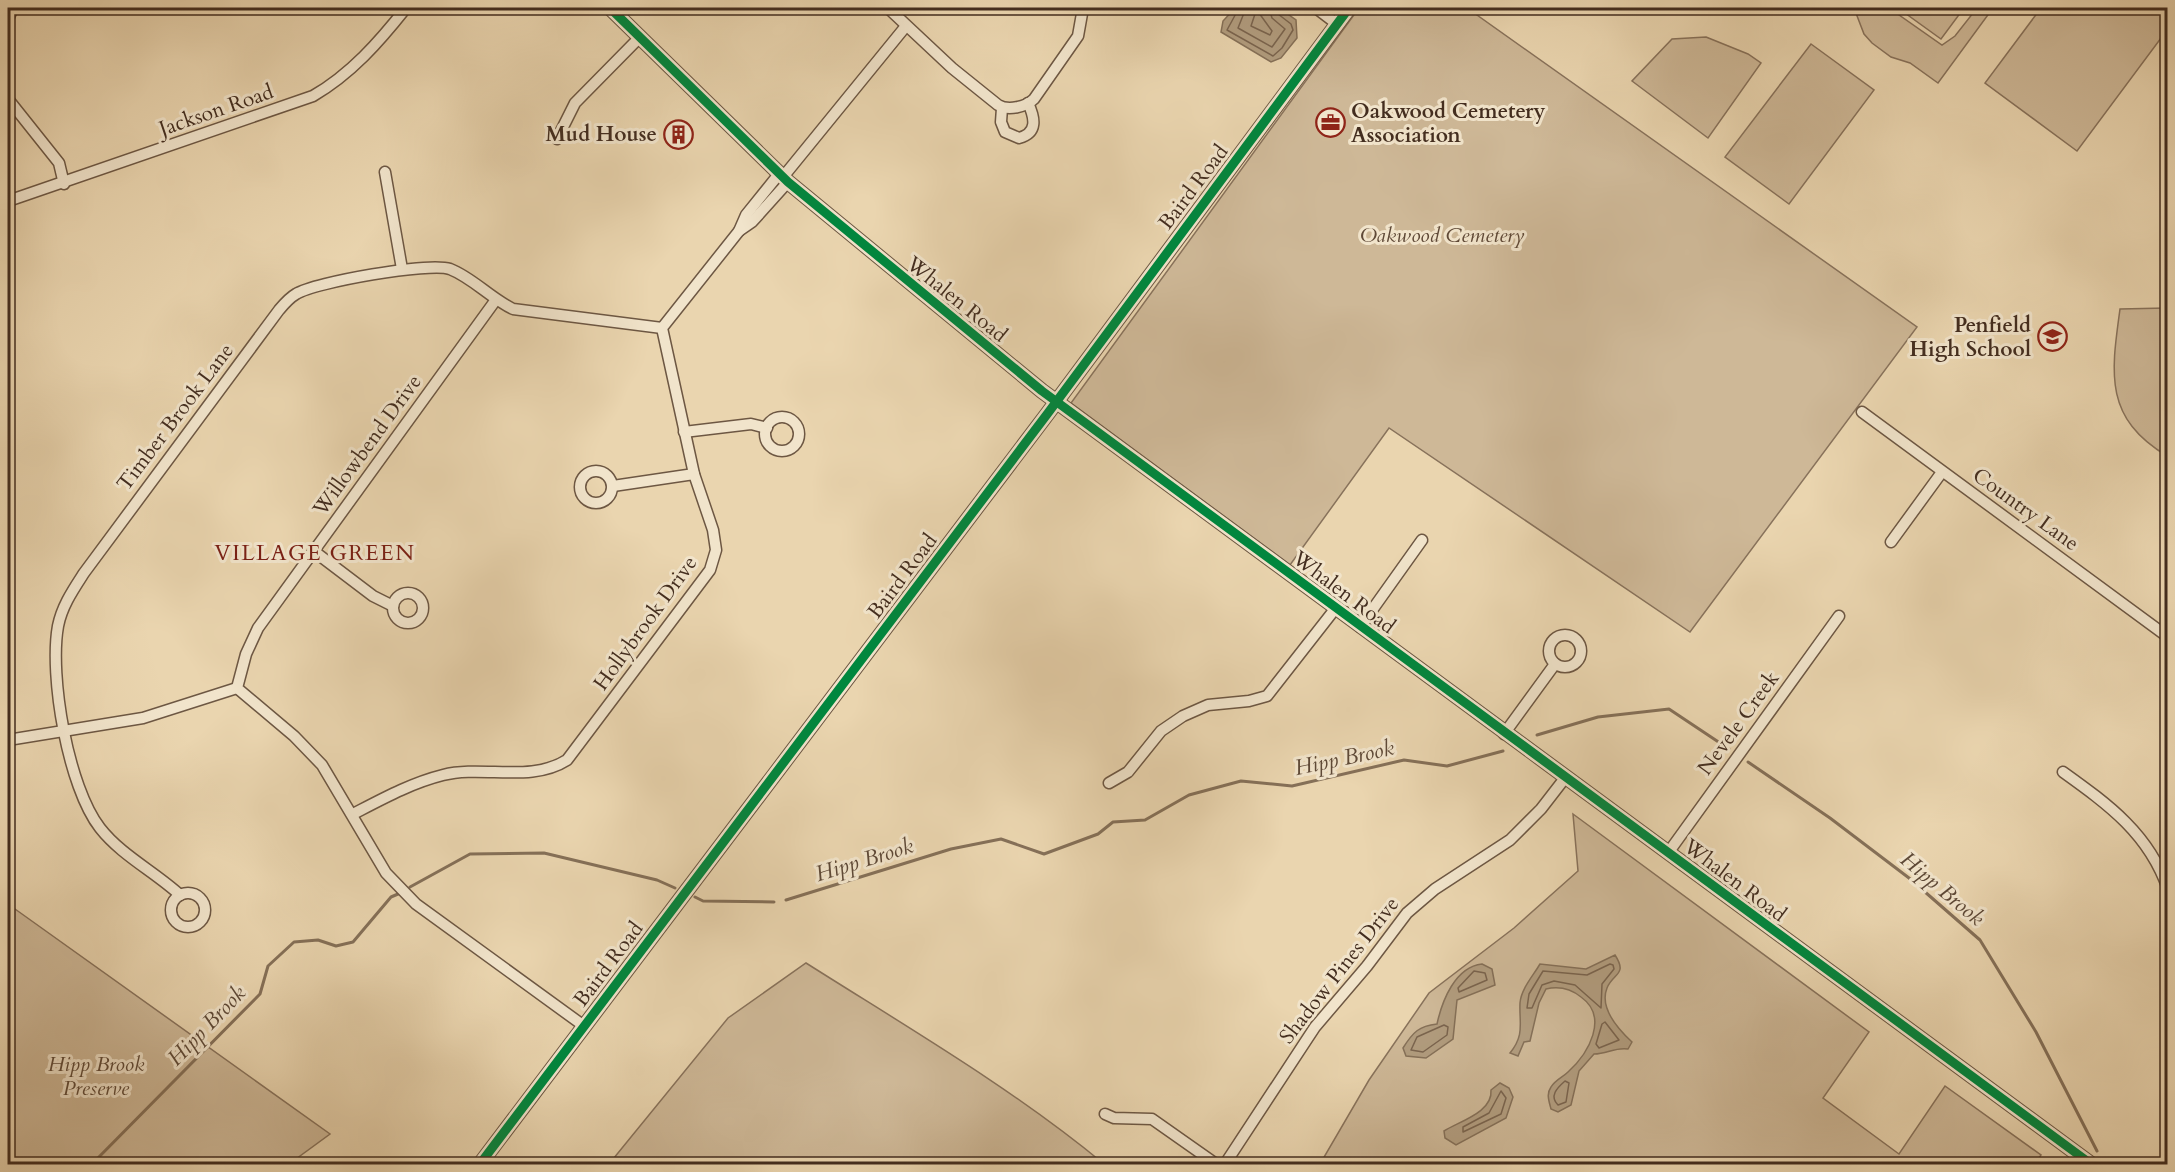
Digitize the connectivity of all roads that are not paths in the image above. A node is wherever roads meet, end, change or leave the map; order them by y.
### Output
1 (13, 8) edge
2 (406, 8) edge
3 (610, 8) edge
4 (888, 8) edge
5 (1083, 8) edge
6 (1316, 8) edge
7 (1349, 8) edge
8 (8, 19) edge
9 (1337, 24) junction
10 (906, 26) junction
11 (640, 37) junction
12 (8, 99) edge
13 (1029, 104) junction
14 (1002, 108) junction
15 (557, 139) dead end
16 (386, 172) dead end
17 (783, 177) junction
18 (64, 184) junction
19 (8, 201) edge
20 (402, 269) junction
21 (495, 301) junction
22 (662, 328) junction
23 (1056, 402) junction
24 (1862, 412) dead end
25 (766, 428) dead end
26 (684, 432) junction
27 (1942, 472) junction
28 (694, 474) junction
29 (613, 486) dead end
30 (1422, 540) dead end
31 (1891, 542) dead end
32 (315, 552) junction
33 (393, 606) dead end
34 (1335, 609) junction
35 (1839, 616) dead end
36 (1360, 627) junction
37 (2168, 637) edge
38 (1555, 664) dead end
39 (237, 688) junction
40 (64, 732) junction
41 (1504, 734) junction
42 (8, 740) edge
43 (2063, 772) dead end
44 (1565, 778) junction
45 (1109, 783) dead end
46 (353, 814) junction
47 (1668, 852) junction
48 (2168, 889) edge
49 (180, 895) dead end
50 (584, 1026) junction
51 (1105, 1114) dead end
52 (480, 1164) edge
53 (1216, 1164) edge
54 (1225, 1164) edge
55 (2091, 1164) edge

1 - 8 street
2 - 18 street, Jackson Road
3 - 11 street, Whalen Road
4 - 10 street
5 - 13 street
6 - 9 street
7 - 9 street, Baird Road
9 - 23 street, Baird Road
10 - 14 street
10 - 17 street
11 - 15 street
11 - 17 street, Whalen Road
12 - 18 street
13 - 14 street
13 - 14 street
16 - 20 street
17 - 22 street
17 - 23 street, Whalen Road
18 - 19 street, Jackson Road
20 - 21 street, Timber Brook Lane
20 - 40 street, Timber Brook Lane
21 - 22 street, Timber Brook Lane
21 - 32 street, Willowbend Drive
22 - 26 street, Hollybrook Drive
23 - 34 street, Whalen Road
23 - 50 street, Baird Road
24 - 27 street, Country Lane
25 - 26 street
26 - 28 street, Hollybrook Drive
27 - 31 street
27 - 37 street, Country Lane
28 - 29 street
28 - 46 street, Hollybrook Drive
30 - 36 street
32 - 33 street
32 - 39 street, Willowbend Drive
34 - 36 street, Whalen Road
34 - 45 street
35 - 47 street, Nevele Creek
36 - 41 street, Whalen Road
38 - 41 street
39 - 40 street
39 - 46 street
40 - 42 street
40 - 49 street, Timber Brook Lane
41 - 44 street, Whalen Road
43 - 48 street
44 - 47 street, Whalen Road
44 - 54 street, Shadow Pines Drive
46 - 50 street
47 - 55 street, Whalen Road
50 - 52 street, Baird Road
51 - 53 street

